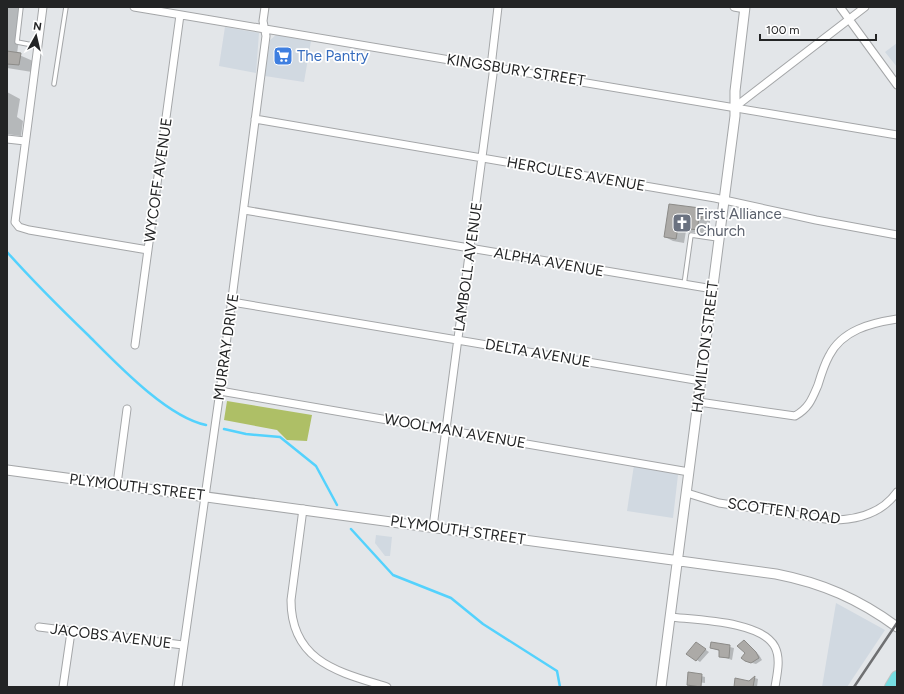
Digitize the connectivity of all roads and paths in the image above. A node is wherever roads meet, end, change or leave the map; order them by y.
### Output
1 (21, 7) edge
2 (43, 7) edge
3 (66, 7) edge
4 (134, 7) edge
5 (265, 7) edge
6 (498, 7) edge
7 (734, 7) edge
8 (840, 7) edge
9 (865, 7) edge
10 (745, 8) edge
11 (180, 15) junction
12 (849, 19) junction
13 (264, 28) junction
14 (38, 46) junction
15 (492, 66) junction
16 (54, 84) dead end
17 (897, 86) edge
18 (735, 107) junction
19 (255, 119) junction
20 (897, 134) edge
21 (7, 140) edge
22 (25, 141) junction
23 (483, 158) junction
24 (724, 200) junction
25 (244, 210) junction
26 (897, 235) edge
27 (719, 239) junction
28 (471, 248) junction
29 (148, 250) junction
30 (684, 284) junction
31 (713, 290) junction
32 (232, 302) junction
33 (897, 319) edge
34 (459, 340) junction
35 (136, 345) dead end
36 (701, 380) junction
37 (220, 392) junction
38 (699, 402) junction
39 (127, 409) dead end
40 (446, 430) junction
41 (7, 470) edge
42 (689, 472) junction
43 (117, 484) junction
44 (897, 492) edge
45 (687, 493) junction
46 (204, 496) junction
47 (303, 509) junction
48 (433, 526) junction
49 (678, 560) junction
50 (670, 616) junction
51 (39, 627) dead end
52 (897, 627) edge
53 (71, 632) junction
54 (183, 645) junction
55 (897, 677) edge
56 (63, 687) edge
57 (178, 687) edge
58 (387, 687) edge
59 (661, 687) edge
60 (775, 687) edge
61 (891, 687) edge

1 - 14 lane
2 - 14 street
3 - 16 lane
4 - 11 street, KINGSBURY STREET
5 - 13 street, MURRAY DRIVE
6 - 15 street, LAMBOLL AVENUE
7 - 10 street
8 - 12 street
9 - 12 street
10 - 18 street, HAMILTON STREET
11 - 13 street, KINGSBURY STREET
11 - 29 street, WYCOFF AVENUE
12 - 17 street
12 - 18 street
13 - 15 street, KINGSBURY STREET
13 - 19 street, MURRAY DRIVE
14 - 22 street
15 - 18 street, KINGSBURY STREET
15 - 23 street, LAMBOLL AVENUE
18 - 20 street, KINGSBURY STREET
18 - 24 street, HAMILTON STREET
19 - 23 street, HERCULES AVENUE
19 - 25 street, MURRAY DRIVE
21 - 22 street
22 - 29 street
23 - 24 street, HERCULES AVENUE
23 - 28 street, LAMBOLL AVENUE
24 - 26 street, HERCULES AVENUE
24 - 27 street, HAMILTON STREET
25 - 28 street, ALPHA AVENUE
25 - 32 street, MURRAY DRIVE
27 - 30 lane
27 - 31 street, HAMILTON STREET
28 - 30 street, ALPHA AVENUE
28 - 34 street, LAMBOLL AVENUE
29 - 35 street, WYCOFF AVENUE
30 - 31 street, ALPHA AVENUE
31 - 36 street, HAMILTON STREET
32 - 34 street, DELTA AVENUE
32 - 37 street, MURRAY DRIVE
33 - 38 street
34 - 36 street, DELTA AVENUE
34 - 40 street, LAMBOLL AVENUE
36 - 38 street, HAMILTON STREET
37 - 40 street, WOOLMAN AVENUE
37 - 46 street, MURRAY DRIVE
38 - 42 street, HAMILTON STREET
39 - 43 street
40 - 42 street, WOOLMAN AVENUE
40 - 48 street, LAMBOLL AVENUE
41 - 43 street, PLYMOUTH STREET
42 - 45 street, HAMILTON STREET
43 - 46 street, PLYMOUTH STREET
44 - 45 street, SCOTTEN ROAD
45 - 49 street, HAMILTON STREET
46 - 47 street, PLYMOUTH STREET
46 - 54 street, MURRAY DRIVE
47 - 48 street, PLYMOUTH STREET
47 - 58 street
48 - 49 street, PLYMOUTH STREET
49 - 50 street, HAMILTON STREET
49 - 52 street, PLYMOUTH STREET
50 - 59 street, HAMILTON STREET
50 - 60 street
51 - 53 street, JACOBS AVENUE
53 - 54 street, JACOBS AVENUE
53 - 56 street
54 - 57 street, MURRAY DRIVE
55 - 61 highway

